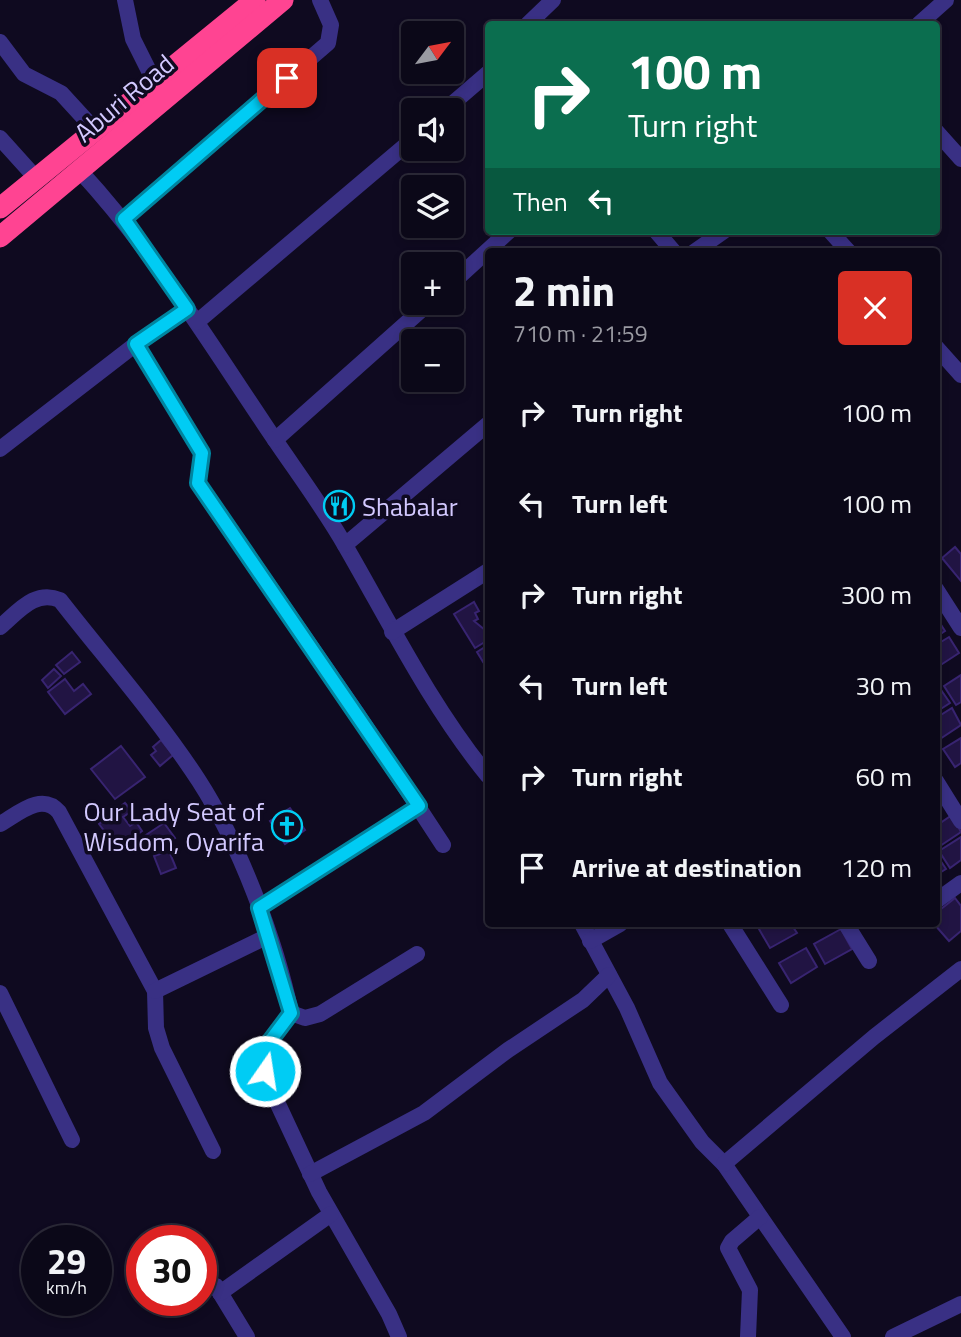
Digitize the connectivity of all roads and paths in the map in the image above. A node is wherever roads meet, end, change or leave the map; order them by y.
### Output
1 (125, 0) edge
2 (255, 0) edge
3 (283, 0) edge
4 (320, 0) edge
5 (553, 0) edge
6 (946, 0) edge
7 (531, 21) edge
8 (922, 21) edge
9 (0, 42) edge
10 (485, 76) edge
11 (154, 81) junction
12 (460, 98) edge
13 (94, 129) junction
14 (940, 135) edge
15 (0, 138) edge
16 (401, 149) edge
17 (961, 159) edge
18 (80, 171) junction
19 (36, 178) junction
20 (2, 203) edge
21 (124, 219) junction
22 (505, 235) edge
23 (718, 235) edge
24 (834, 235) edge
25 (0, 237) edge
26 (490, 248) edge
27 (700, 248) edge
28 (845, 248) edge
29 (485, 253) edge
30 (464, 272) edge
31 (416, 315) edge
32 (192, 316) junction
33 (136, 344) junction
34 (940, 351) edge
35 (961, 374) edge
36 (485, 427) edge
37 (275, 440) junction
38 (0, 449) edge
39 (345, 545) junction
40 (485, 573) edge
41 (940, 594) edge
42 (958, 617) edge
43 (0, 627) edge
44 (392, 632) junction
45 (485, 772) edge
46 (940, 787) edge
47 (419, 806) junction
48 (961, 821) edge
49 (0, 824) edge
50 (443, 845) dead end
51 (961, 883) edge
52 (940, 898) edge
53 (259, 908) junction
54 (583, 927) edge
55 (615, 927) edge
56 (732, 927) edge
57 (848, 927) edge
58 (268, 936) junction
59 (590, 941) junction
60 (417, 954) dead end
61 (869, 961) dead end
62 (961, 969) edge
63 (609, 975) junction
64 (155, 991) junction
65 (0, 993) edge
66 (781, 1005) dead end
67 (291, 1013) junction
68 (72, 1140) dead end
69 (213, 1151) dead end
70 (724, 1164) junction
71 (310, 1174) junction
72 (331, 1214) junction
73 (760, 1217) junction
74 (961, 1304) edge
75 (247, 1337) edge
76 (399, 1337) edge
77 (748, 1337) edge
78 (844, 1337) edge
79 (893, 1337) edge

1 - 11 street
2 - 11 highway, Aburi Road
3 - 18 highway, Aburi Road
4 - 21 street
5 - 7 street
6 - 8 street
9 - 13 street
10 - 12 street
11 - 13 highway, Aburi Road
13 - 19 highway, Aburi Road
14 - 17 street
15 - 19 street
16 - 32 street
18 - 21 street
18 - 25 highway, Aburi Road
19 - 20 highway, Aburi Road
21 - 32 street
22 - 26 street
23 - 27 street
24 - 28 street
29 - 30 street
31 - 37 street
32 - 33 street
32 - 37 street
33 - 38 street
33 - 47 street
34 - 35 street
36 - 39 street
37 - 39 street
39 - 44 street
40 - 44 street
41 - 42 street
43 - 53 street
44 - 45 street
46 - 48 street
47 - 50 street
47 - 53 street
49 - 64 street
51 - 52 street
53 - 58 street
54 - 59 street
55 - 59 street
56 - 66 street
57 - 61 street
58 - 64 street
58 - 67 street
59 - 63 street
60 - 67 street
62 - 70 street
63 - 70 street
63 - 71 street
64 - 69 street
65 - 68 street
67 - 71 street
70 - 73 street
71 - 72 street
72 - 75 street
72 - 76 street
73 - 77 street
73 - 78 street
74 - 79 street

